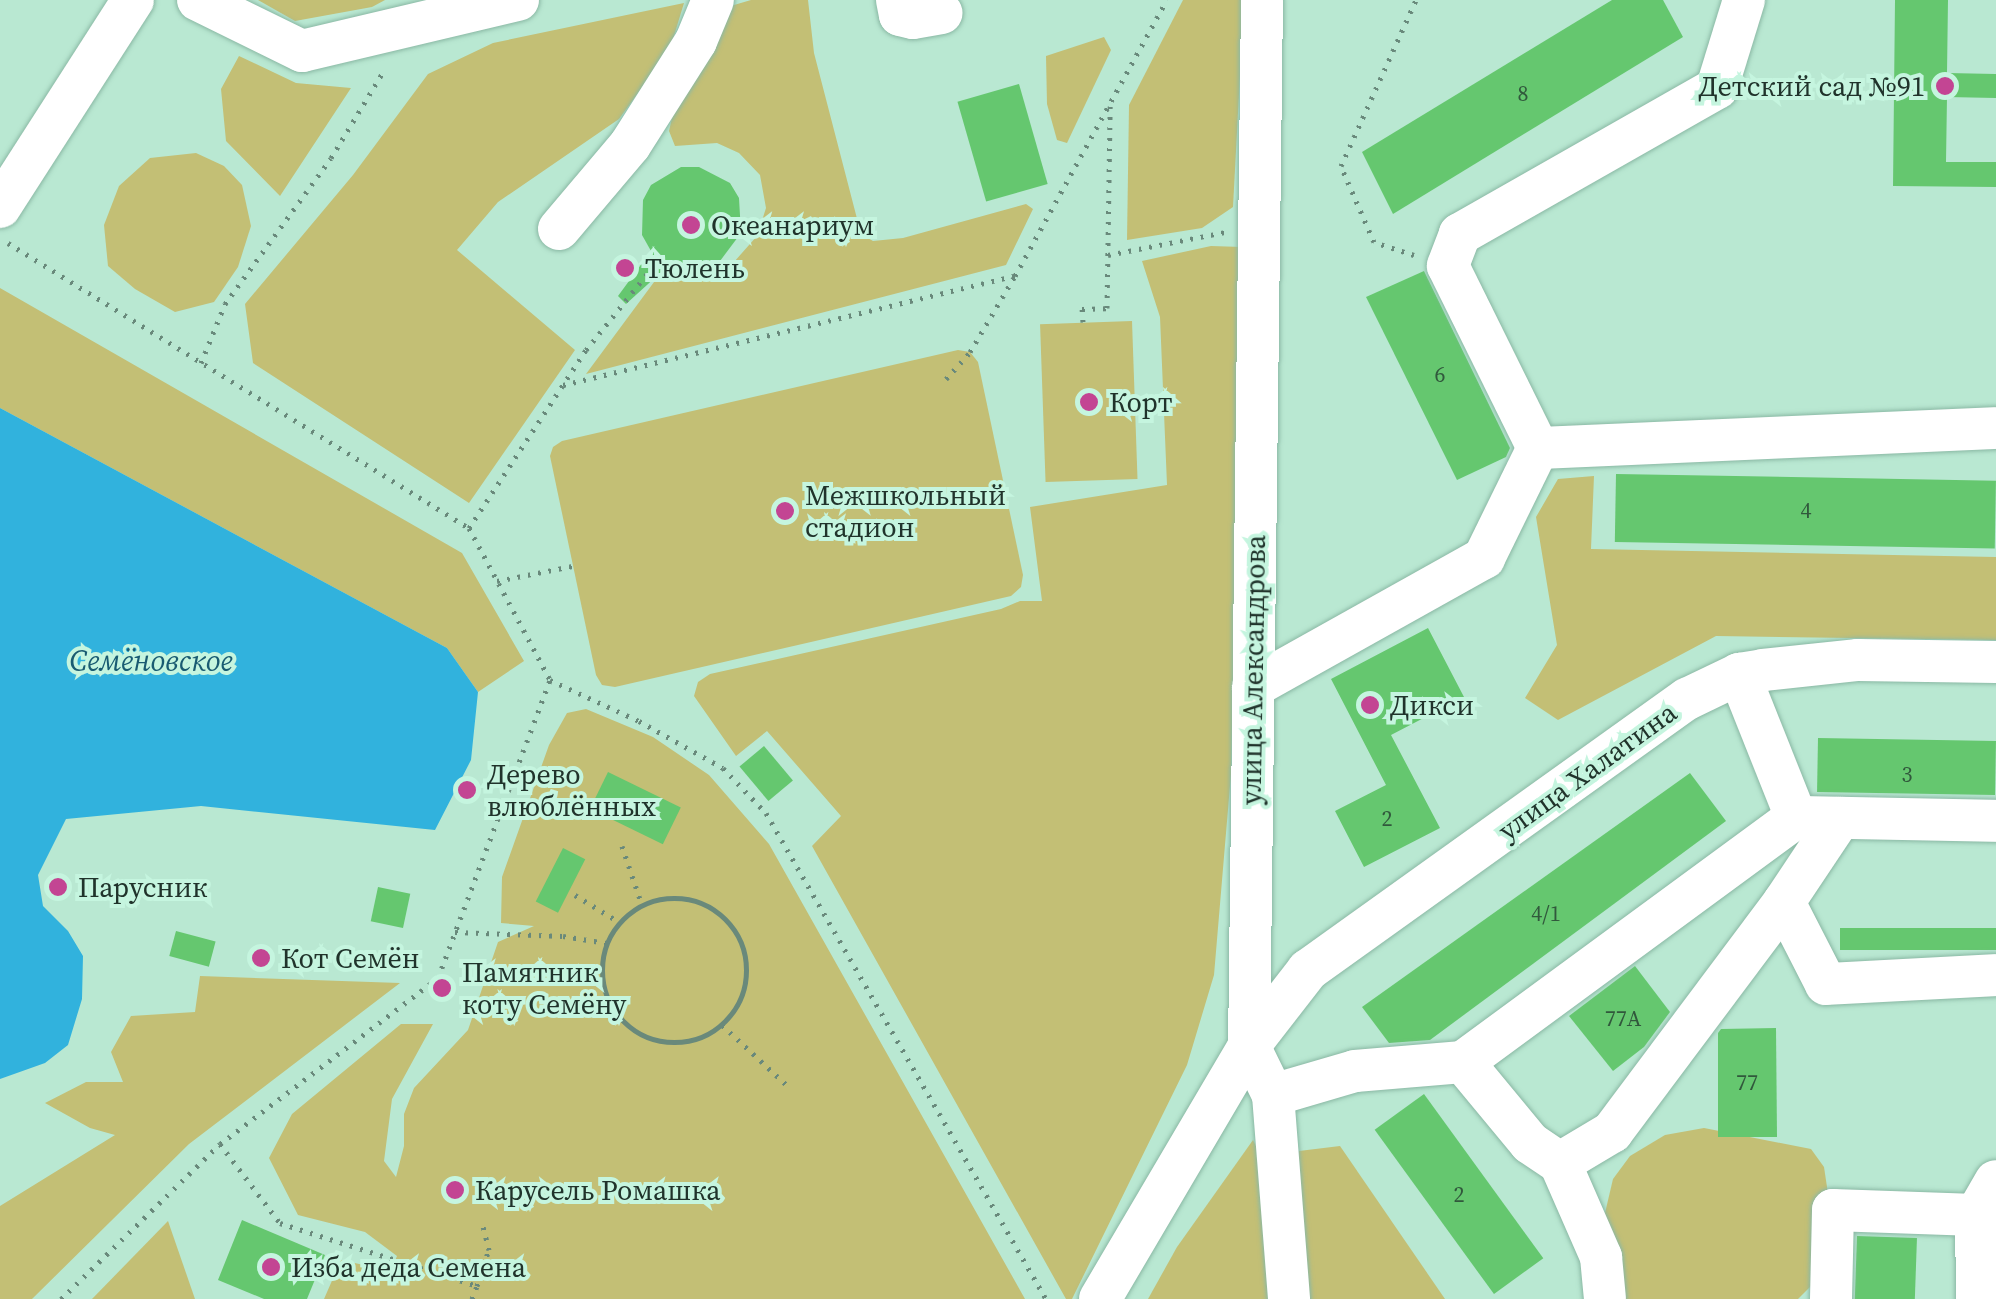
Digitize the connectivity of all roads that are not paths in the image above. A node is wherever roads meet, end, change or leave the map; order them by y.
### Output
1 (133, 0) edge
2 (198, 0) edge
3 (518, 0) edge
4 (713, 0) edge
5 (897, 0) edge
6 (1262, 0) edge
7 (1744, 0) edge
8 (942, 13) dead end
9 (0, 208) edge
10 (559, 229) dead end
11 (1996, 428) edge
12 (1538, 448) junction
13 (1996, 662) edge
14 (1738, 674) junction
15 (1253, 687) junction
16 (1796, 816) junction
17 (1840, 818) junction
18 (1996, 821) edge
19 (1784, 902) junction
20 (1996, 974) edge
21 (1249, 1046) junction
22 (1464, 1062) junction
23 (1272, 1095) junction
24 (1560, 1162) junction
25 (1986, 1198) edge
26 (1100, 1299) edge
27 (1289, 1299) edge
28 (1605, 1299) edge
29 (1832, 1299) edge
30 (1978, 1299) edge

1 - 9 street
2 - 3 street
4 - 10 street
5 - 8 street
6 - 15 street, улица Александрова
7 - 12 street
11 - 12 street
12 - 15 street
13 - 14 street, улица Халатина
14 - 16 street
14 - 21 street, улица Халатина
15 - 21 street, улица Александрова
16 - 17 street
16 - 22 street
17 - 18 street
17 - 19 street
19 - 20 street
19 - 24 street
21 - 23 street
21 - 26 street, улица Александрова
22 - 23 street
22 - 24 street
23 - 27 street
24 - 28 street
25 - 29 street
25 - 30 street

